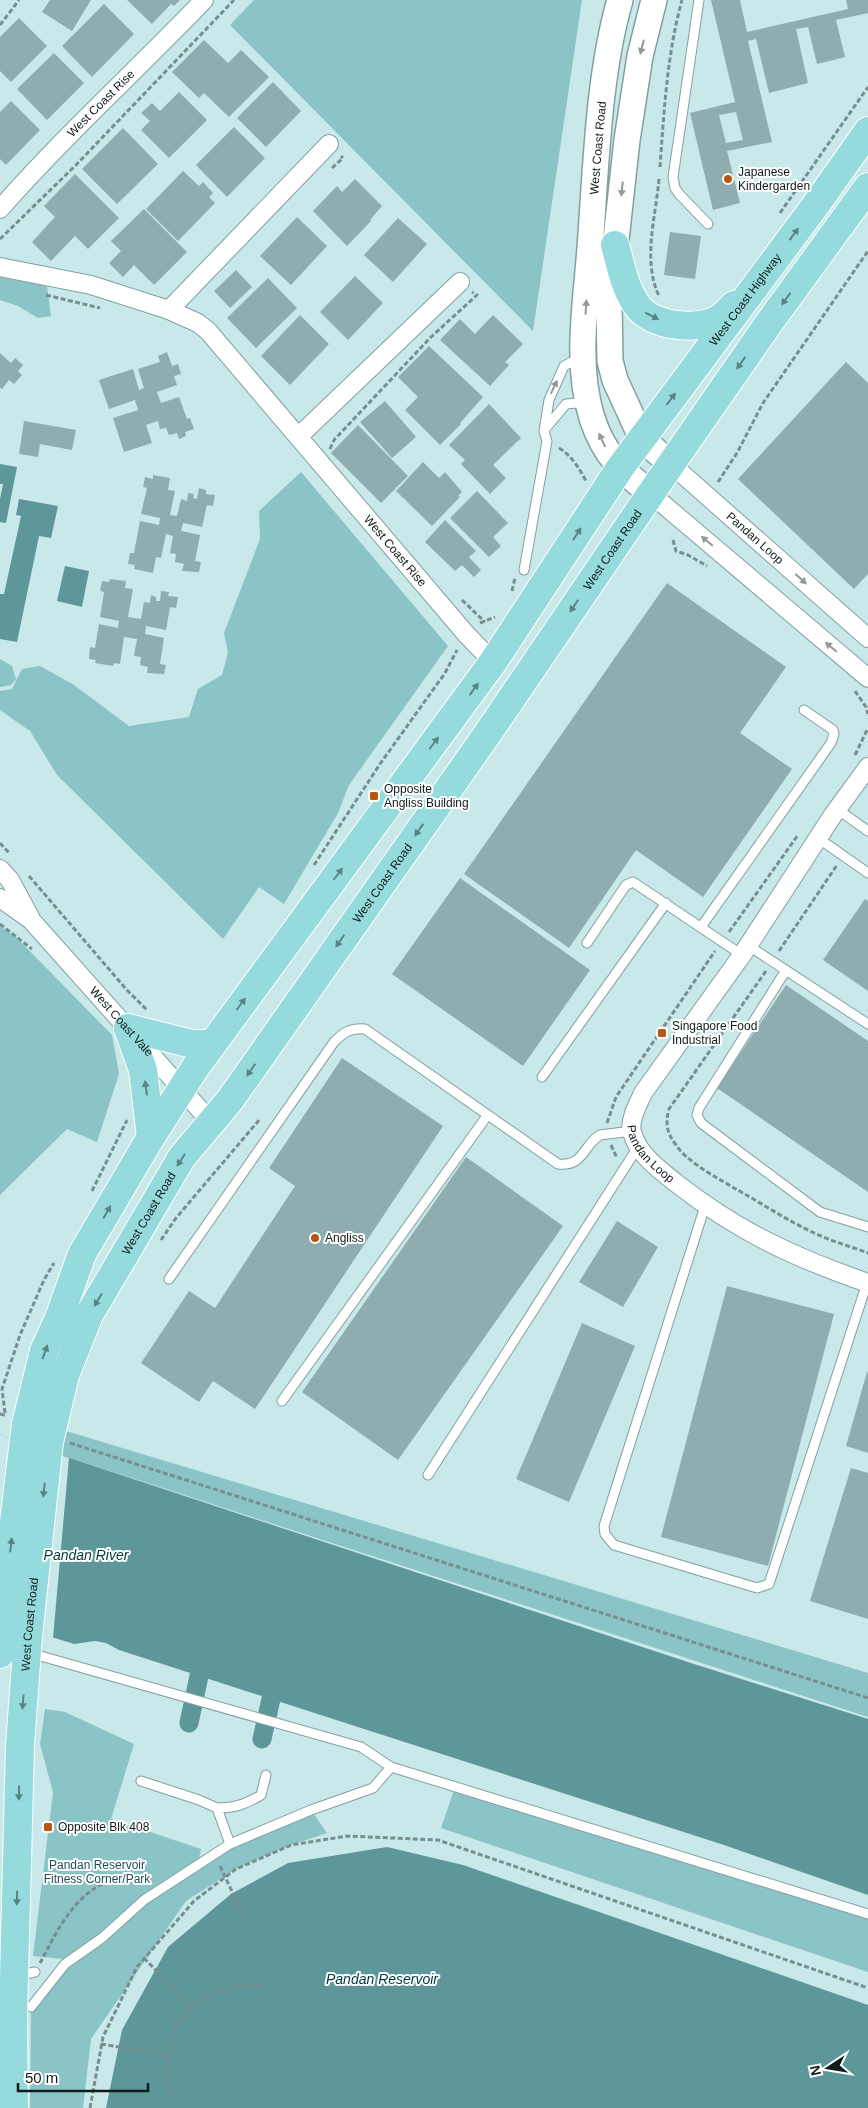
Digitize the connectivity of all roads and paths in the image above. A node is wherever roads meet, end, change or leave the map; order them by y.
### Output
1 (19, 0) edge
2 (204, 0) edge
3 (234, 0) edge
4 (620, 0) edge
5 (654, 0) edge
6 (699, 0) edge
7 (0, 25) edge
8 (868, 131) edge
9 (329, 144) dead end
10 (868, 187) edge
11 (0, 209) edge
12 (708, 224) dead end
13 (0, 239) edge
14 (615, 245) junction
15 (868, 251) edge
16 (0, 267) edge
17 (460, 282) joint
18 (755, 287) junction
19 (37, 294) dead end
20 (105, 309) dead end
21 (169, 310) junction
22 (584, 356) junction
23 (590, 409) junction
24 (544, 431) junction
25 (298, 437) junction
26 (642, 438) junction
27 (328, 453) dead end
28 (671, 464) junction
29 (620, 468) junction
30 (714, 487) dead end
31 (651, 494) junction
32 (524, 570) dead end
33 (868, 638) edge
34 (453, 649) dead end
35 (454, 656) dead end
36 (493, 662) junction
37 (868, 678) edge
38 (804, 710) dead end
39 (868, 766) edge
40 (837, 810) junction
41 (868, 831) edge
42 (818, 838) junction
43 (0, 843) edge
44 (844, 856) junction
45 (7, 863) edge
46 (26, 873) dead end
47 (868, 873) edge
48 (0, 898) edge
49 (666, 903) junction
50 (31, 920) junction
51 (0, 924) edge
52 (701, 927) junction
53 (587, 943) dead end
54 (746, 951) junction
55 (39, 955) dead end
56 (772, 962) junction
57 (786, 970) junction
58 (138, 1019) junction
59 (868, 1024) edge
60 (212, 1044) junction
61 (542, 1077) dead end
62 (182, 1089) junction
63 (487, 1116) junction
64 (260, 1119) dead end
65 (211, 1122) junction
66 (632, 1131) junction
67 (151, 1137) junction
68 (638, 1147) junction
69 (706, 1206) junction
70 (868, 1227) edge
71 (156, 1248) dead end
72 (868, 1253) edge
73 (170, 1279) dead end
74 (868, 1283) edge
75 (282, 1401) dead end
76 (4, 1406) dead end
77 (0, 1408) edge
78 (45, 1439) junction
79 (428, 1475) dead end
80 (1, 1641) edge
81 (27, 1644) junction
82 (868, 1698) edge
83 (391, 1768) junction
84 (266, 1774) dead end
85 (141, 1781) dead end
86 (217, 1808) junction
87 (230, 1844) junction
88 (226, 1876) junction
89 (175, 1880) junction
90 (868, 1914) edge
91 (246, 1919) dead end
92 (144, 1958) junction
93 (26, 1974) junction
94 (262, 1986) dead end
95 (868, 1988) edge
96 (191, 2007) junction
97 (15, 2014) edge
98 (7, 2044) edge
99 (101, 2044) junction
100 (168, 2055) junction
101 (171, 2096) dead end
102 (14, 2108) edge
103 (90, 2108) edge

1 - 7 path
2 - 11 street, West Coast Rise
3 - 13 path
22 -> 4 street, West Coast Road
5 -> 14 street
6 - 12 lane
18 -> 8 main road, West Coast Highway
9 - 21 street
10 -> 28 main road
14 -> 18 main road
14 - 26 street
15 - 30 path
16 - 21 street, West Coast Rise
17 - 25 street
17 - 27 path
26 -> 18 main road, West Coast Highway
19 - 20 path
21 - 25 street, West Coast Rise
22 - 23 street, West Coast Road
24 -> 22 lane
23 - 24 lane
29 -> 23 street, West Coast Road
24 - 32 lane
25 - 36 street, West Coast Rise
26 - 28 street, Pandan Loop
26 - 29 main road, West Coast Highway
28 - 31 main road
28 -> 33 street, Pandan Loop
29 - 31 street, West Coast Road
36 -> 29 main road, West Coast Road
37 -> 31 street
31 -> 65 main road, West Coast Road
34 - 35 path
60 -> 36 main road, West Coast Road
38 - 52 lane
39 - 40 street, Pandan Loop
40 - 41 lane
40 - 42 street, Pandan Loop
42 - 44 lane
42 - 54 street, Pandan Loop
43 - 45 path
44 - 47 lane
44 - 56 path
45 - 50 street, West Coast Vale
46 - 58 path
48 - 50 street, West Coast Vale
49 - 52 lane
49 - 53 lane
49 - 61 lane
50 - 58 street, West Coast Vale
51 - 55 path
52 - 54 lane
54 - 56 lane
54 - 66 street, Pandan Loop
56 - 57 lane
56 - 72 path
57 - 59 lane
57 - 70 lane
58 - 60 main road
58 - 62 street, West Coast Vale
67 -> 58 main road
60 - 62 main road, West Coast Road
62 - 65 street, West Coast Vale
62 - 67 main road, West Coast Road
63 - 66 lane
63 - 73 lane
63 - 75 lane
64 - 71 path
65 -> 78 main road, West Coast Road
66 - 68 street, Pandan Loop
78 -> 67 main road, West Coast Road
68 - 69 street, Pandan Loop
68 - 79 lane
69 - 74 street, Pandan Loop
69 - 74 lane
76 - 77 path
80 -> 78 main road, West Coast Road
78 -> 81 main road, West Coast Road
78 - 82 path
81 - 83 lane
81 -> 93 main road, West Coast Road
83 - 87 lane
83 - 90 lane
84 - 86 lane
85 - 86 lane
86 - 87 lane
87 - 89 lane
88 - 91 path
88 - 92 path
88 - 95 path
89 - 93 path
89 - 97 lane
92 - 96 path
92 - 99 path
93 - 97 main road, West Coast Road
94 - 96 path
96 - 100 path
97 - 98 main road, West Coast Road
98 - 102 main road, West Coast Road
99 - 100 path
99 - 103 path
100 - 101 path

